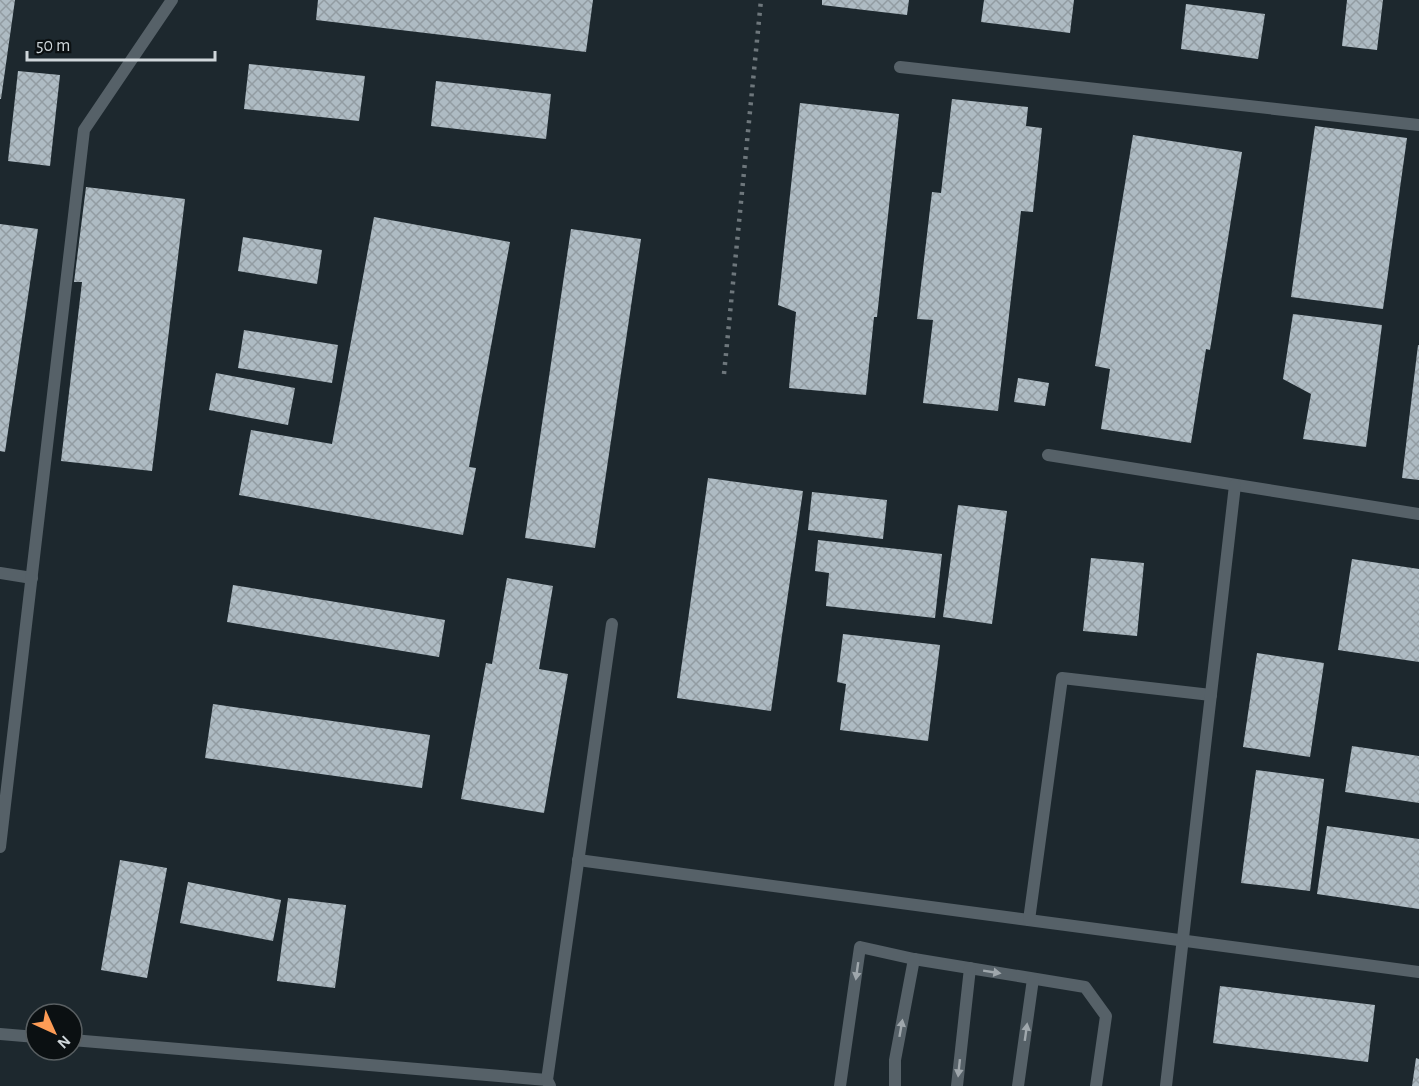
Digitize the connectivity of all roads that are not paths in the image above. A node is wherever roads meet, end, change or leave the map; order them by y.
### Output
1 (172, 0) edge
2 (900, 67) dead end
3 (1419, 125) edge
4 (1048, 455) dead end
5 (1235, 485) junction
6 (1419, 514) edge
7 (0, 573) edge
8 (32, 578) junction
9 (612, 624) dead end
10 (1211, 695) junction
11 (0, 847) edge
12 (578, 860) junction
13 (1029, 921) junction
14 (1183, 941) junction
15 (914, 959) junction
16 (970, 968) junction
17 (1419, 972) edge
18 (1033, 979) junction
19 (0, 1034) edge
20 (24, 1036) edge
21 (84, 1041) edge
22 (549, 1083) edge
23 (840, 1086) edge
24 (895, 1086) edge
25 (957, 1086) edge
26 (1018, 1086) edge
27 (1096, 1086) edge
28 (1166, 1086) edge

1 - 8 lane
2 - 3 lane
4 - 5 lane
5 - 6 lane
5 - 10 lane
7 - 8 lane
8 - 11 lane
9 - 12 lane
10 - 13 lane
10 - 14 lane
12 - 13 lane
12 - 22 lane
13 - 14 lane
14 - 17 lane
14 - 28 lane
15 - 16 lane
15 -> 23 lane
24 -> 15 lane
16 -> 18 lane
16 -> 25 lane
26 -> 18 lane
18 - 27 lane
19 - 20 lane
21 - 22 lane

